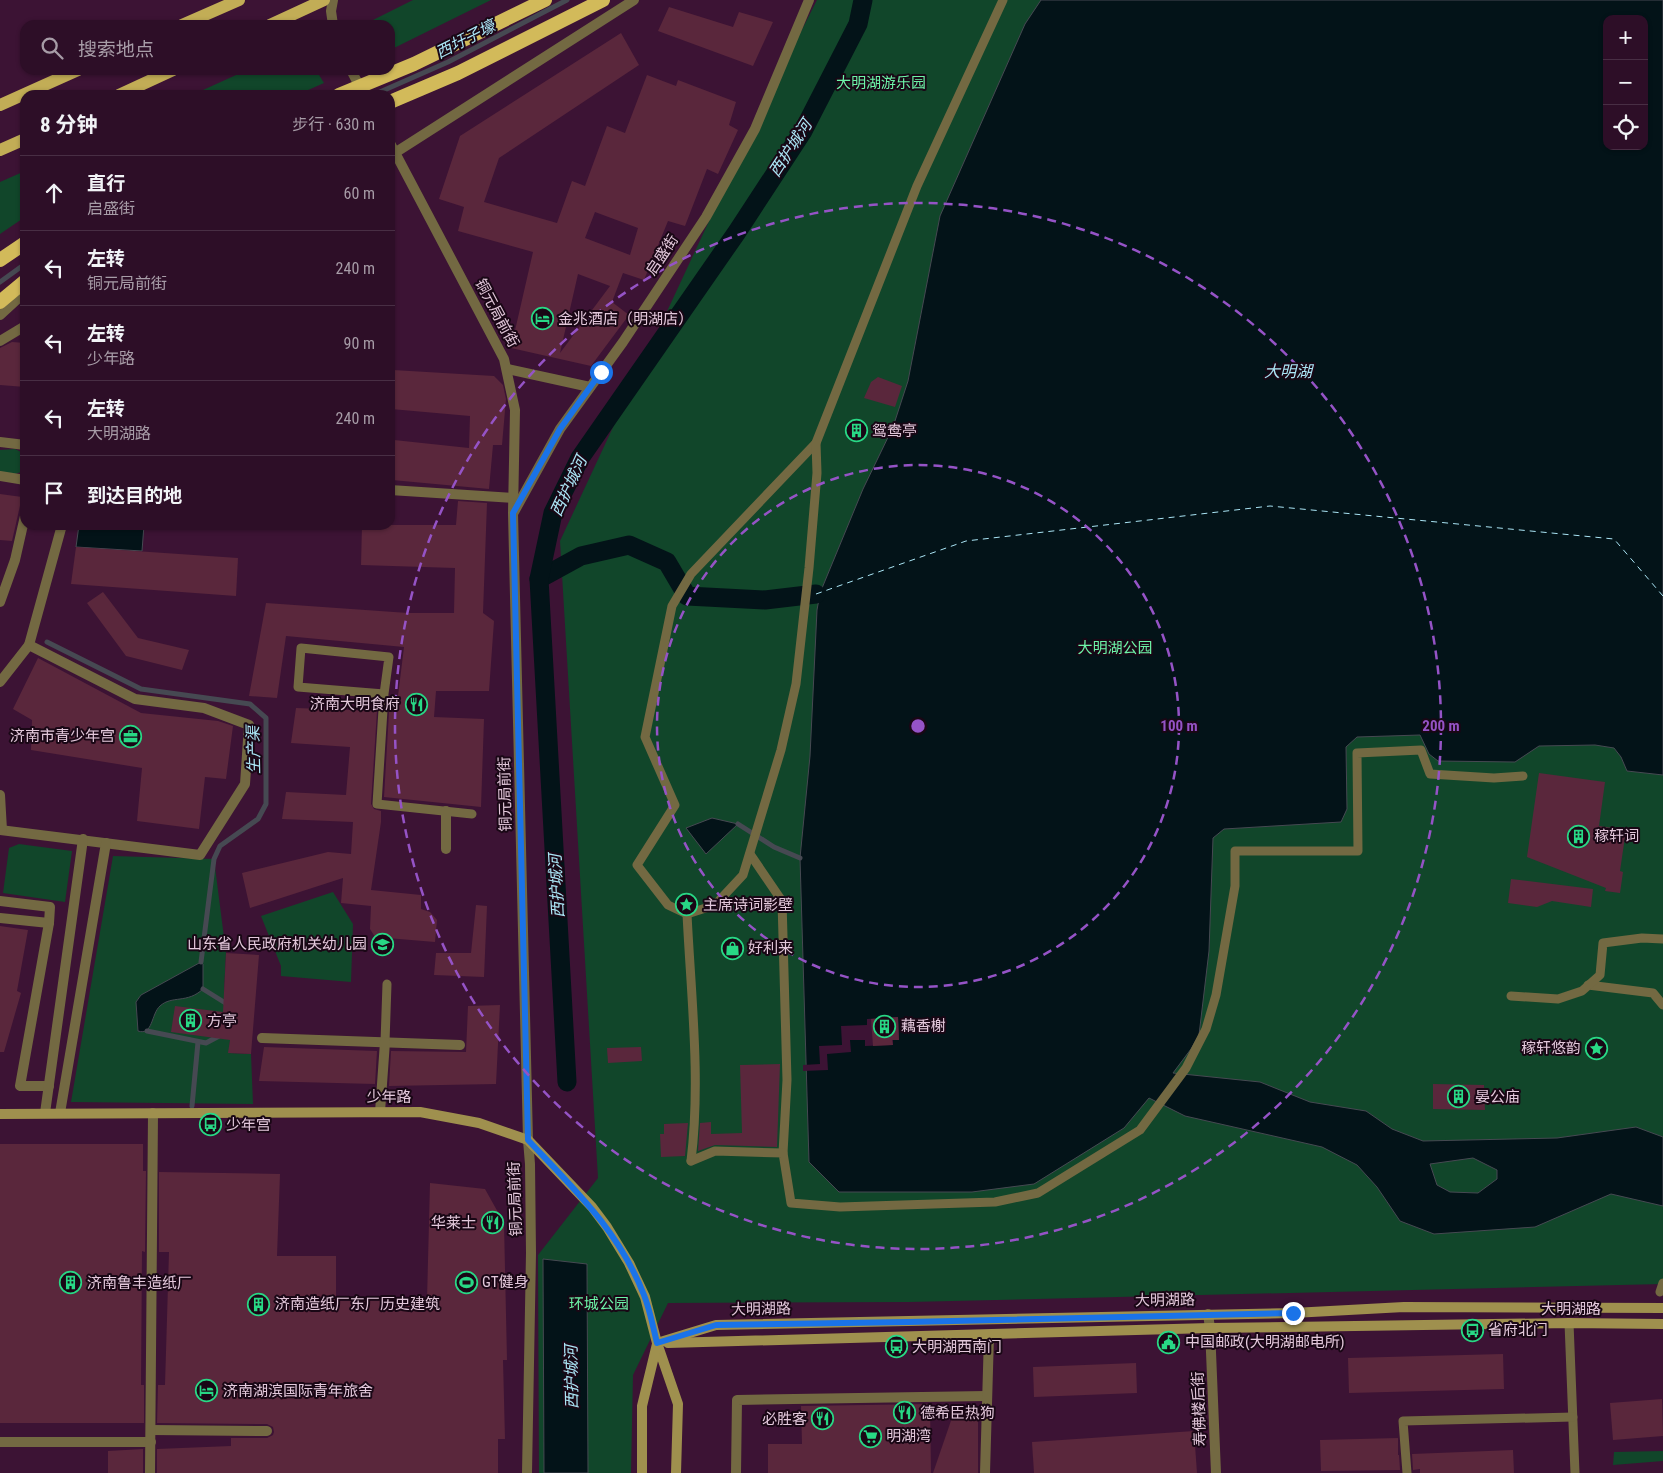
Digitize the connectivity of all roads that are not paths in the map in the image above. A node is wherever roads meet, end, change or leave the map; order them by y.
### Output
1 (240, 0) edge
2 (324, 0) edge
3 (333, 0) edge
4 (545, 0) edge
5 (603, 0) edge
6 (634, 0) edge
7 (809, 0) edge
8 (1003, 0) edge
9 (194, 20) edge
10 (281, 20) edge
11 (332, 20) edge
12 (395, 72) edge
13 (67, 75) edge
14 (162, 75) edge
15 (354, 75) edge
16 (387, 75) edge
17 (32, 90) edge
18 (130, 90) edge
19 (351, 90) edge
20 (361, 90) edge
21 (20, 95) edge
22 (395, 100) edge
23 (0, 104) edge
24 (20, 140) edge
25 (0, 150) edge
26 (395, 154) edge
27 (395, 159) edge
28 (20, 246) edge
29 (0, 260) edge
30 (20, 285) edge
31 (20, 297) edge
32 (0, 302) edge
33 (0, 315) edge
34 (20, 329) edge
35 (0, 341) edge
36 (507, 369) junction
37 (590, 387) junction
38 (0, 442) edge
39 (816, 443) junction
40 (20, 444) edge
41 (0, 476) edge
42 (20, 479) edge
43 (395, 490) edge
44 (514, 498) junction
45 (513, 513) junction
46 (22, 530) edge
47 (61, 530) edge
48 (0, 602) edge
49 (29, 645) junction
50 (0, 682) edge
51 (384, 694) junction
52 (1523, 776) dead end
53 (0, 794) edge
54 (446, 812) junction
55 (472, 814) dead end
56 (1, 830) edge
57 (83, 839) junction
58 (106, 843) junction
59 (446, 849) dead end
60 (751, 850) junction
61 (0, 901) edge
62 (687, 914) junction
63 (0, 918) edge
64 (50, 924) junction
65 (1663, 938) edge
66 (387, 984) dead end
67 (1588, 985) junction
68 (1511, 996) dead end
69 (1663, 1005) edge
70 (262, 1038) dead end
71 (385, 1042) junction
72 (460, 1045) dead end
73 (50, 1086) junction
74 (380, 1112) junction
75 (45, 1113) junction
76 (60, 1113) junction
77 (153, 1113) junction
78 (0, 1114) edge
79 (528, 1140) junction
80 (783, 1153) junction
81 (1663, 1283) edge
82 (1660, 1292) dead end
83 (1663, 1308) edge
84 (1208, 1314) junction
85 (1569, 1323) junction
86 (1663, 1324) edge
87 (1210, 1328) junction
88 (989, 1334) junction
89 (657, 1343) junction
90 (986, 1396) junction
91 (1573, 1417) junction
92 (151, 1430) junction
93 (267, 1431) dead end
94 (0, 1442) edge
95 (151, 1442) junction
96 (150, 1473) edge
97 (527, 1473) edge
98 (642, 1473) edge
99 (676, 1473) edge
100 (736, 1473) edge
101 (985, 1473) edge
102 (1216, 1473) edge
103 (1406, 1473) edge
104 (1574, 1473) edge

1 - 9 main road
2 - 10 main road
3 - 11 street
4 - 12 highway, bridge
5 - 22 highway
6 - 26 street
7 - 37 street, 启盛街
8 - 39 lane
13 - 17 main road
14 - 18 main road
15 - 20 street
16 - 19 highway, bridge
21 - 23 main road
24 - 25 main road
27 - 36 street, 铜元局前街
28 - 29 highway
30 - 32 highway
31 - 33 street
34 - 35 street
36 - 37 street
36 - 44 street, 铜元局前街
37 - 45 street, 启盛街
38 - 40 street
39 - 60 lane
39 - 62 lane
41 - 42 street
43 - 44 street
44 - 45 street, 铜元局前街
45 - 79 street, 铜元局前街
46 - 48 street
47 - 49 street
49 - 50 street
49 - 58 street
51 - 51 lane
51 - 54 lane
52 - 80 lane
53 - 56 street
54 - 55 lane
54 - 59 street
56 - 57 street
57 - 58 street
57 - 73 street
58 - 76 street
60 - 62 lane
60 - 80 lane
61 - 64 street
62 - 80 lane
63 - 64 street
64 - 73 street
65 - 67 lane
66 - 71 lane
67 - 68 lane
67 - 69 lane
70 - 71 street
71 - 72 street
71 - 74 street
73 - 75 street
74 - 77 main road, 少年路
74 - 79 main road, 少年路
75 - 76 main road, 少年路
75 - 78 main road, 少年路
76 - 77 main road, 少年路
77 - 92 street
79 - 89 main road, 少年路
79 - 97 street, 铜元局前街
81 - 82 lane
83 - 84 main road, 大明湖路
84 - 87 street, 寿佛楼后街
84 - 89 main road, 大明湖路
85 - 86 main road, 大明湖路
85 - 87 main road, 大明湖路
85 - 91 lane
87 - 88 main road, 大明湖路
87 - 102 street, 寿佛楼后街
88 - 89 main road, 大明湖路
88 - 90 street
89 - 98 main road
89 - 99 main road, 少年路
90 - 100 street
90 - 101 street
91 - 103 lane
91 - 104 lane
92 - 93 street
92 - 95 street
94 - 95 street
95 - 96 street

